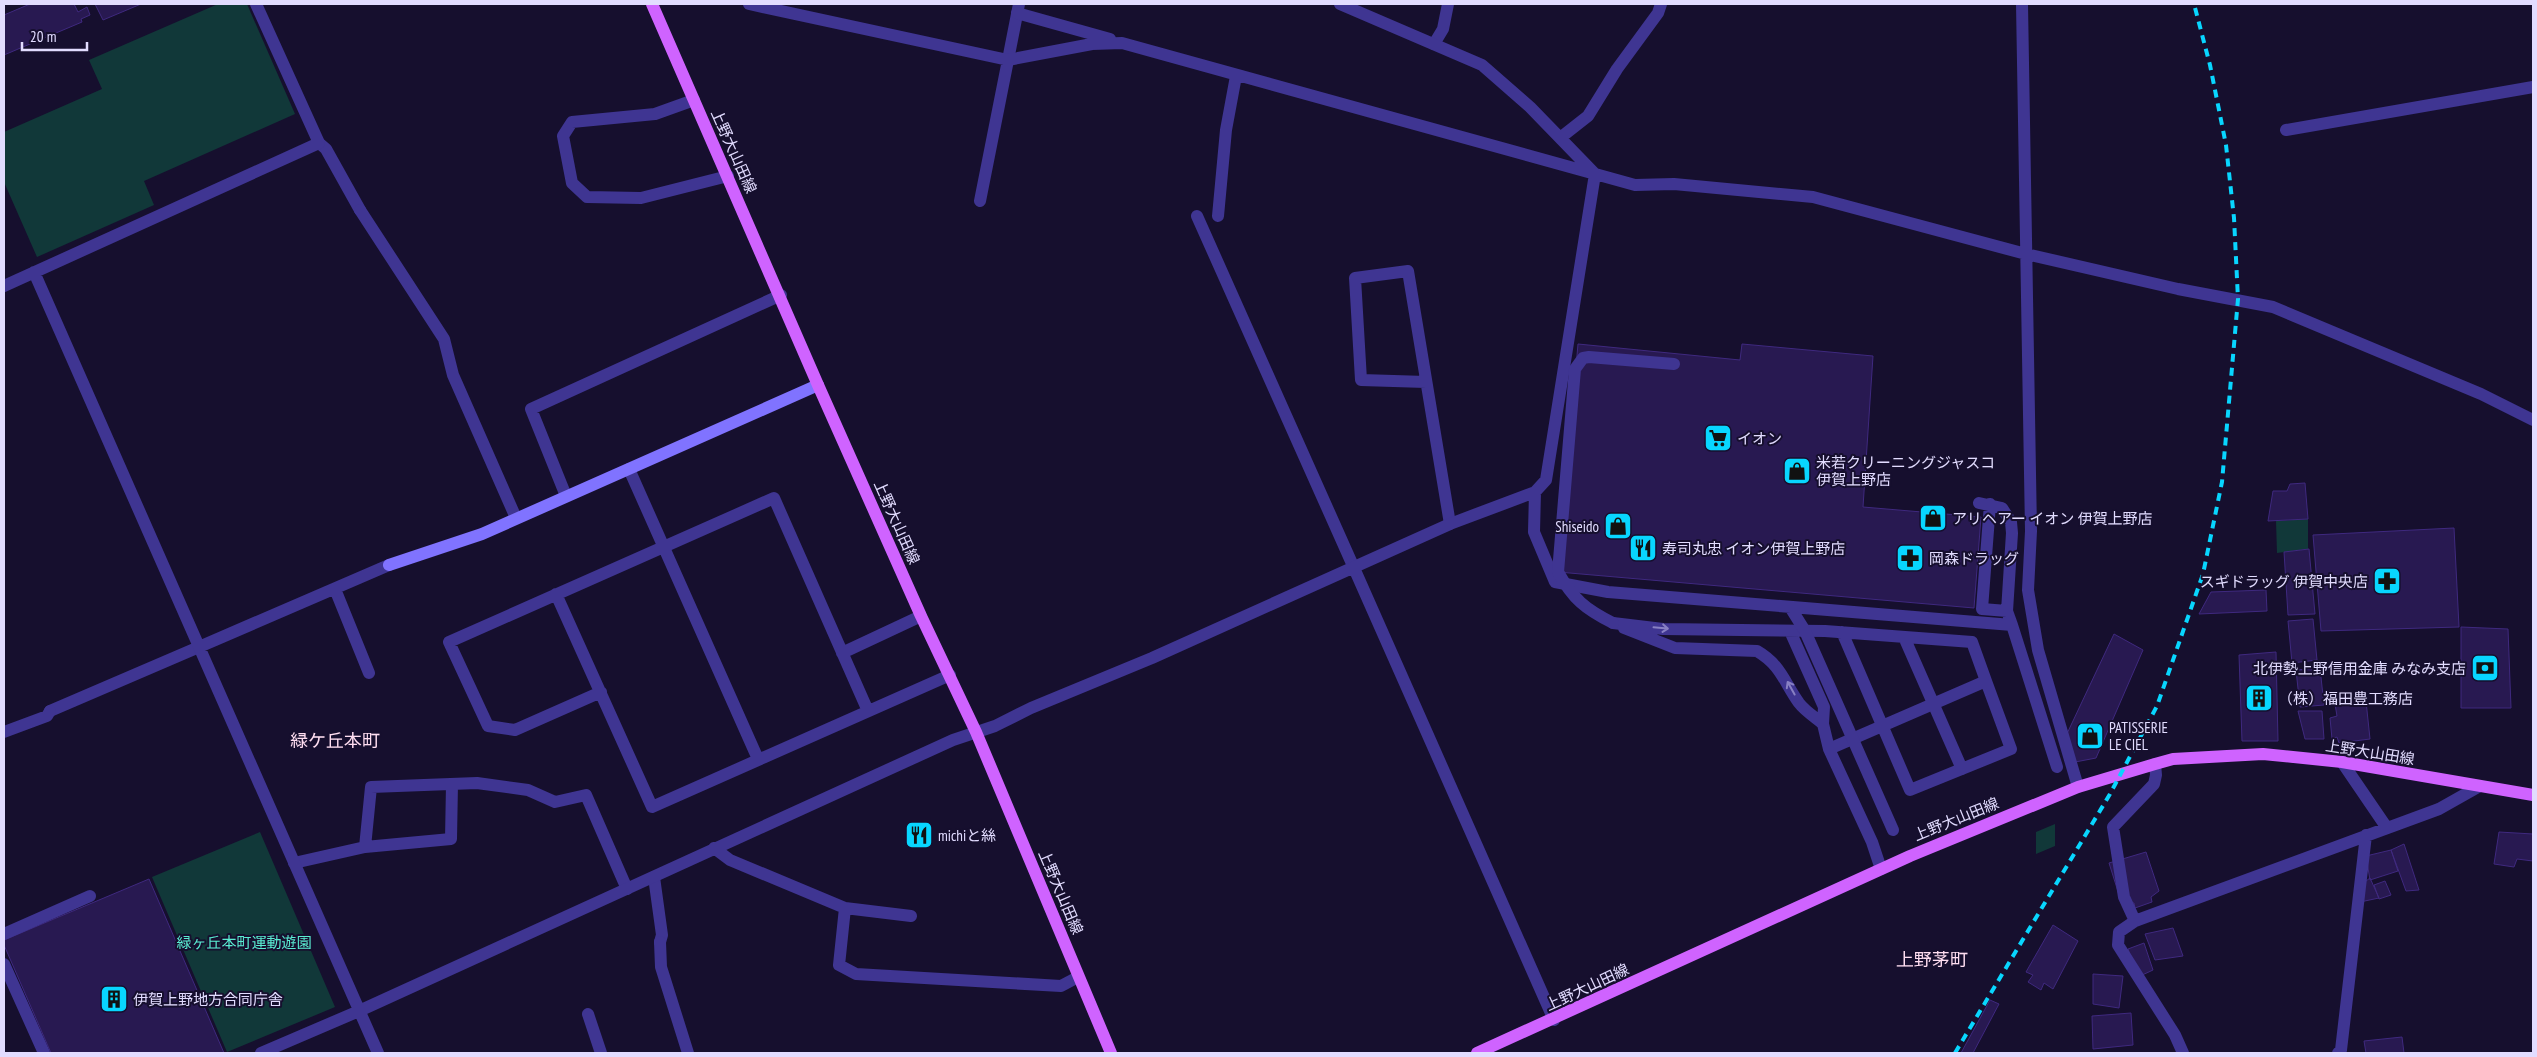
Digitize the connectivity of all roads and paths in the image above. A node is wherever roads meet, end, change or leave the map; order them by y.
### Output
1 (256, 4) edge
2 (652, 4) edge
3 (749, 4) edge
4 (1340, 4) edge
5 (1448, 4) edge
6 (1661, 4) edge
7 (2022, 4) edge
8 (1018, 8) edge
9 (1122, 43) junction
10 (1434, 44) junction
11 (1008, 60) junction
12 (1236, 76) junction
13 (2533, 88) edge
14 (694, 100) junction
15 (2286, 130) dead end
16 (1560, 138) junction
17 (319, 143) junction
18 (1595, 174) junction
19 (728, 176) junction
20 (980, 201) dead end
21 (1197, 216) dead end
22 (1218, 216) dead end
23 (2026, 254) junction
24 (34, 272) junction
25 (4, 286) edge
26 (780, 295) junction
27 (1674, 364) dead end
28 (1426, 382) junction
29 (818, 384) junction
30 (2533, 420) edge
31 (629, 469) junction
32 (1535, 492) junction
33 (566, 496) junction
34 (516, 518) junction
35 (1450, 524) junction
36 (664, 546) junction
37 (1354, 568) junction
38 (335, 589) junction
39 (556, 594) junction
40 (1790, 607) junction
41 (2007, 611) junction
42 (921, 616) junction
43 (1613, 623) junction
44 (2012, 625) junction
45 (1790, 631) junction
46 (1805, 631) junction
47 (1842, 632) junction
48 (1904, 637) junction
49 (199, 647) junction
50 (842, 653) junction
51 (369, 673) dead end
52 (950, 675) junction
53 (1986, 681) junction
54 (601, 692) junction
55 (1934, 703) junction
56 (868, 711) junction
57 (1823, 724) junction
58 (1882, 725) junction
59 (4, 732) edge
60 (976, 732) junction
61 (1854, 738) junction
62 (1829, 749) junction
63 (758, 760) junction
64 (2342, 762) junction
65 (2155, 764) junction
66 (2057, 767) dead end
67 (1962, 769) junction
68 (452, 784) junction
69 (2078, 787) junction
70 (2478, 787) junction
71 (2533, 796) edge
72 (2387, 828) junction
73 (1893, 830) dead end
74 (2366, 835) junction
75 (364, 847) junction
76 (714, 848) junction
77 (294, 863) junction
78 (1881, 868) junction
79 (654, 877) junction
80 (627, 889) junction
81 (90, 896) dead end
82 (845, 908) junction
83 (910, 916) dead end
84 (2135, 921) junction
85 (4, 934) edge
86 (4, 964) edge
87 (1078, 977) junction
88 (359, 1011) junction
89 (588, 1014) dead end
90 (1554, 1020) junction
91 (44, 1053) edge
92 (261, 1053) edge
93 (378, 1053) edge
94 (601, 1053) edge
95 (688, 1053) edge
96 (1110, 1053) edge
97 (1477, 1053) edge
98 (2183, 1053) edge
99 (2338, 1053) edge

1 - 17 street
2 - 14 main road, 上野大山田線
3 - 11 street
4 - 10 street
5 - 10 street
6 - 16 street
7 - 23 street
8 - 9 street
8 - 11 street
9 - 11 street
9 - 12 street
10 - 16 street
11 - 20 street
12 - 18 street
12 - 22 street
13 - 15 street
14 - 19 main road, 上野大山田線
14 - 19 street
16 - 18 street
17 - 24 street
17 - 34 street
18 - 23 street
18 - 32 street
19 - 26 main road, 上野大山田線
21 - 37 street
23 - 30 street
23 - 69 street
24 - 25 street
24 - 49 street
26 - 29 main road, 上野大山田線
26 - 33 street
27 - 43 street, bridge
28 - 28 street
28 - 35 street
29 - 31 street
29 - 42 main road, 上野大山田線
31 - 33 street
31 - 36 street
32 - 35 street
32 - 40 street
33 - 34 street
34 - 38 street
35 - 37 street
36 - 39 street
36 - 50 street
36 - 63 street
37 - 60 street
37 - 90 street
38 - 49 street
38 - 51 street
39 - 54 street
39 - 54 street
40 - 44 street
40 - 46 street
41 - 41 street
41 - 44 street
42 - 50 street
42 - 52 main road, 上野大山田線
43 -> 45 street
57 -> 43 street
44 - 66 street
45 - 46 street
45 - 57 street
46 - 47 street
46 - 61 street
47 - 48 street
47 - 58 street
48 - 53 street
48 - 55 street
49 - 59 street
49 - 77 street
50 - 56 street
52 - 56 street
52 - 60 main road, 上野大山田線
53 - 55 street
53 - 67 street
54 - 63 street
55 - 58 street
55 - 67 street
56 - 63 street
57 - 62 street
58 - 61 street
58 - 67 street
60 - 76 street
60 - 87 main road, 上野大山田線
61 - 62 street
61 - 73 street
62 - 78 street
64 - 65 main road, 上野大山田線
64 - 70 main road, 上野大山田線
64 - 72 street
65 - 69 main road, 上野大山田線
65 - 84 street
68 - 75 street
68 - 75 street
68 - 80 street
69 - 78 main road, 上野大山田線
70 - 71 main road, 上野大山田線
70 - 72 street
72 - 74 street
74 - 84 street
74 - 99 street
75 - 77 street
76 - 79 street
76 - 82 street
77 - 88 street
78 - 90 main road, 上野大山田線
79 - 80 street
79 - 95 street
80 - 88 street
81 - 85 street
82 - 83 street
82 - 87 street
84 - 98 street
86 - 91 street
87 - 96 main road, 上野大山田線
88 - 92 street
88 - 93 street
89 - 94 street
90 - 97 main road, 上野大山田線

